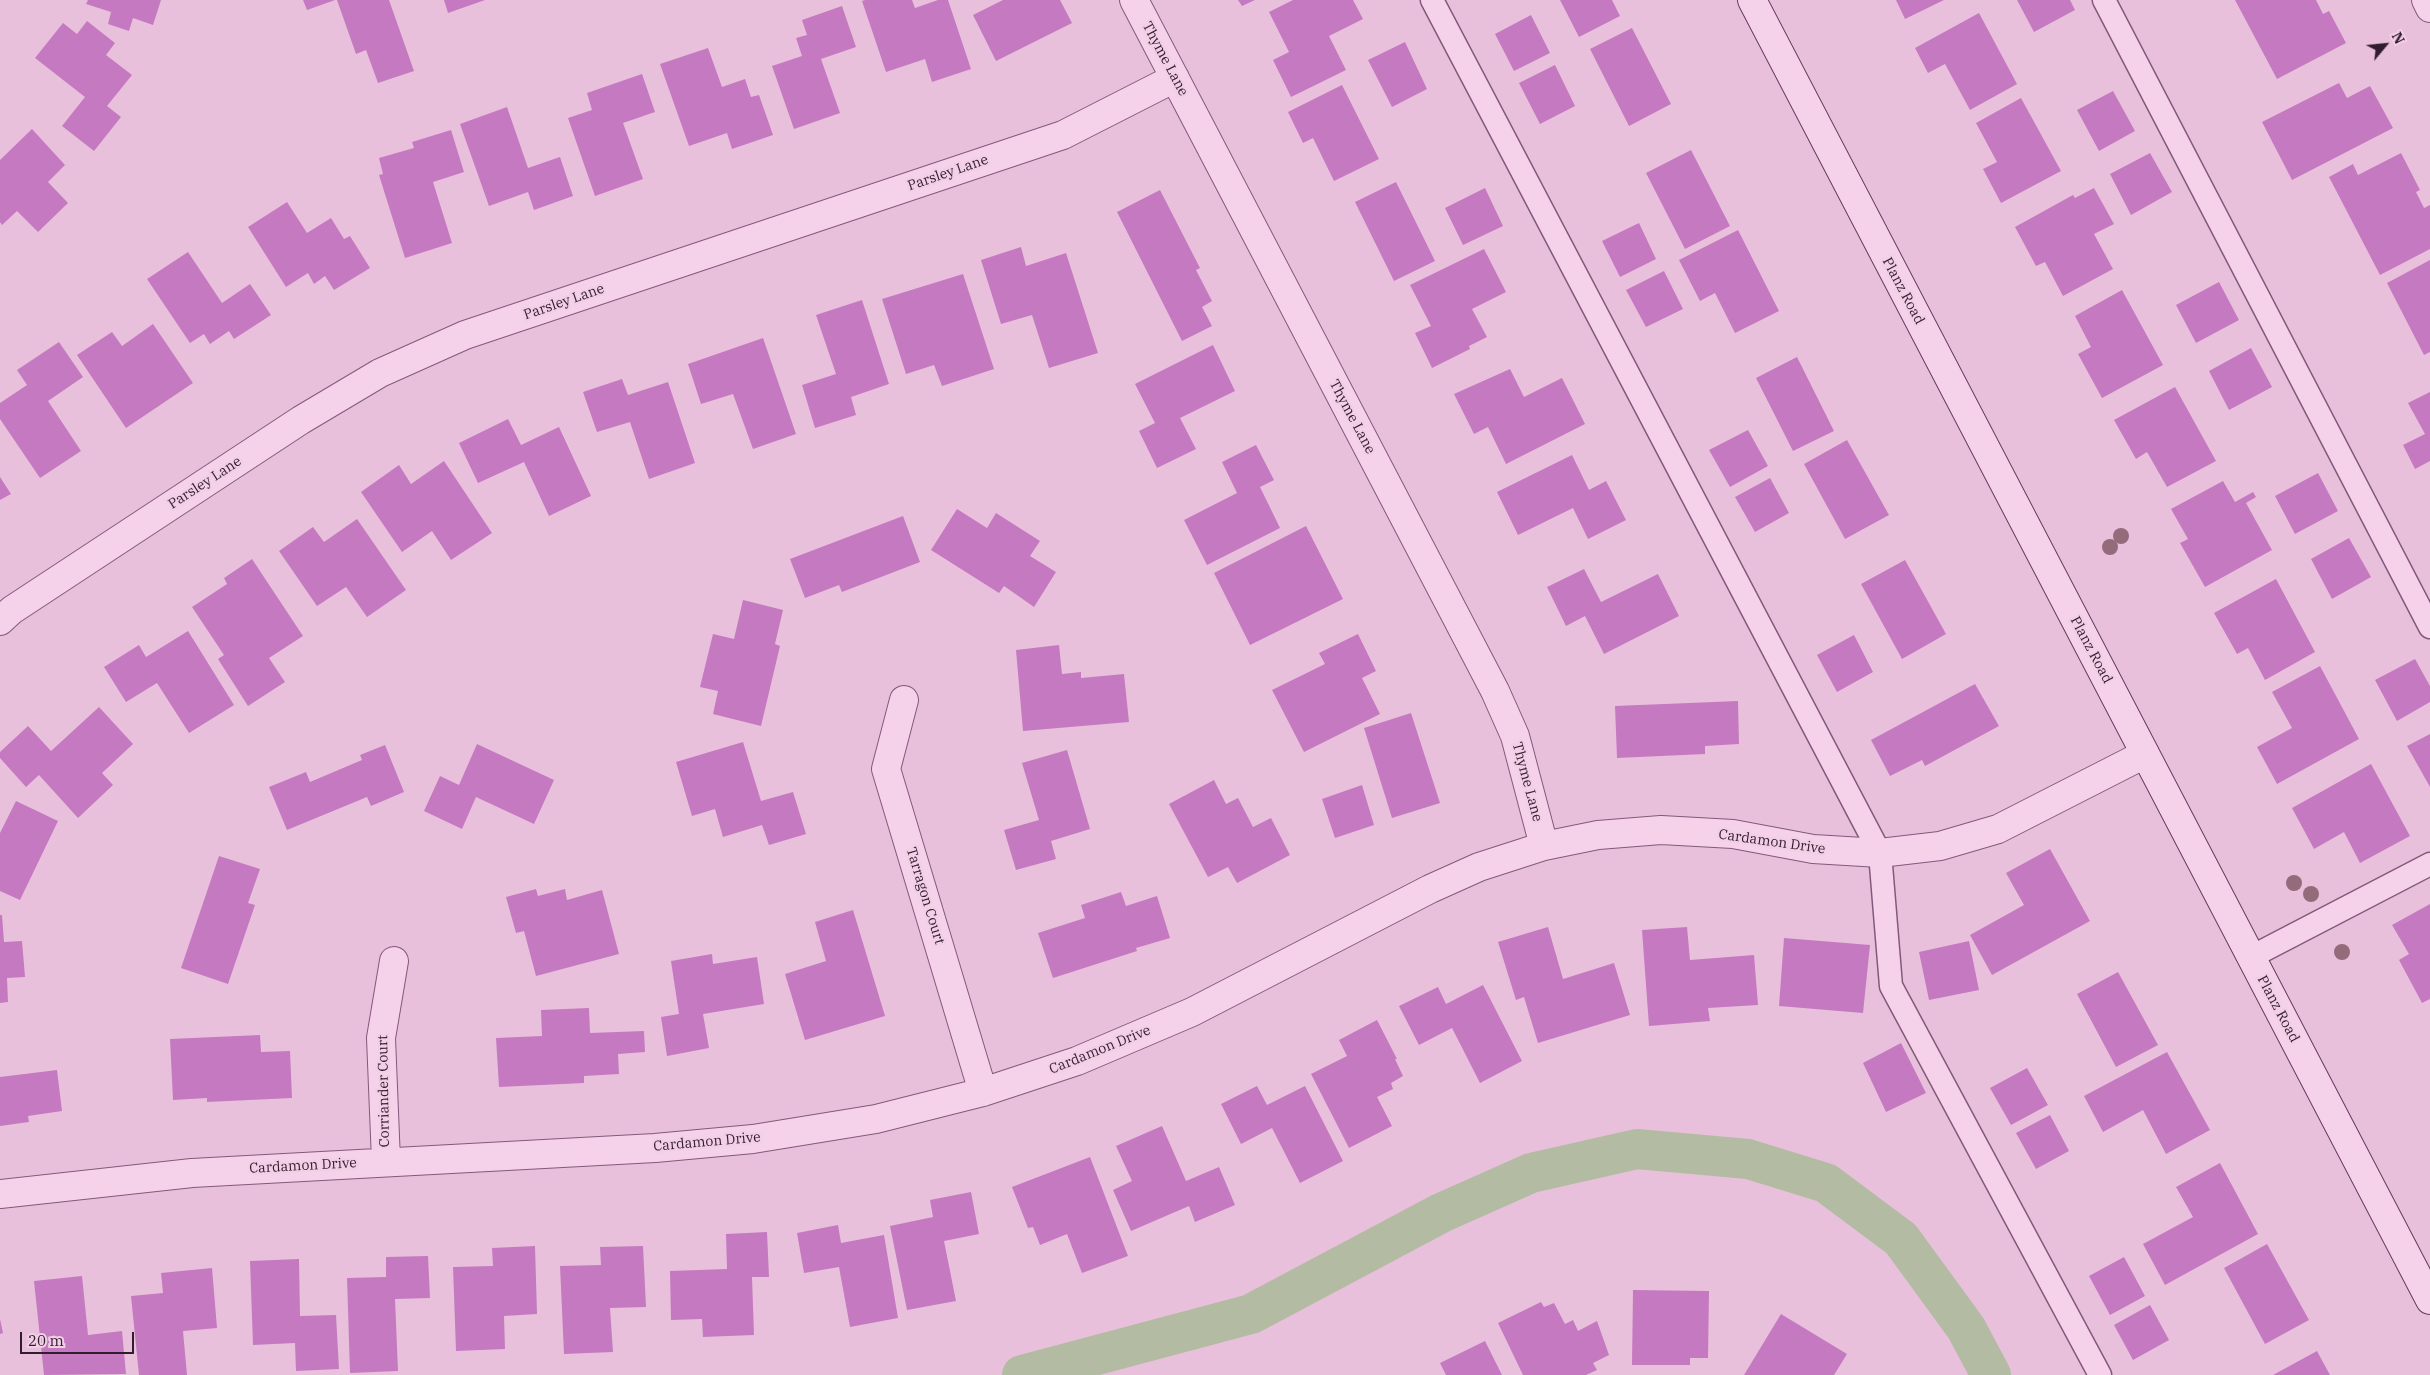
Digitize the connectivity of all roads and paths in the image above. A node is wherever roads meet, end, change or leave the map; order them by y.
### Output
1 (1134, 0) edge
2 (1432, 0) edge
3 (1752, 0) edge
4 (2104, 0) edge
5 (2426, 0) edge
6 (2430, 8) edge
7 (1175, 78) junction
8 (0, 621) edge
9 (2430, 627) edge
10 (904, 700) dead end
11 (2145, 754) junction
12 (1544, 846) junction
13 (1880, 853) junction
14 (2430, 864) edge
15 (2251, 957) junction
16 (394, 961) dead end
17 (983, 1092) junction
18 (386, 1162) junction
19 (0, 1194) edge
20 (2430, 1300) edge
21 (2100, 1375) edge

1 - 7 street, Thyme Lane
2 - 13 lane
3 - 11 street, Planz Road
4 - 9 lane
5 - 6 street
7 - 8 street, Parsley Lane
7 - 12 street, Thyme Lane
10 - 17 street, Tarragon Court
11 - 13 street, Cardamon Drive
11 - 15 street, Planz Road
12 - 13 street, Cardamon Drive
12 - 17 street, Cardamon Drive
13 - 21 lane
14 - 15 lane
15 - 20 street, Planz Road
16 - 18 street, Corriander Court
17 - 18 street, Cardamon Drive
18 - 19 street, Cardamon Drive

